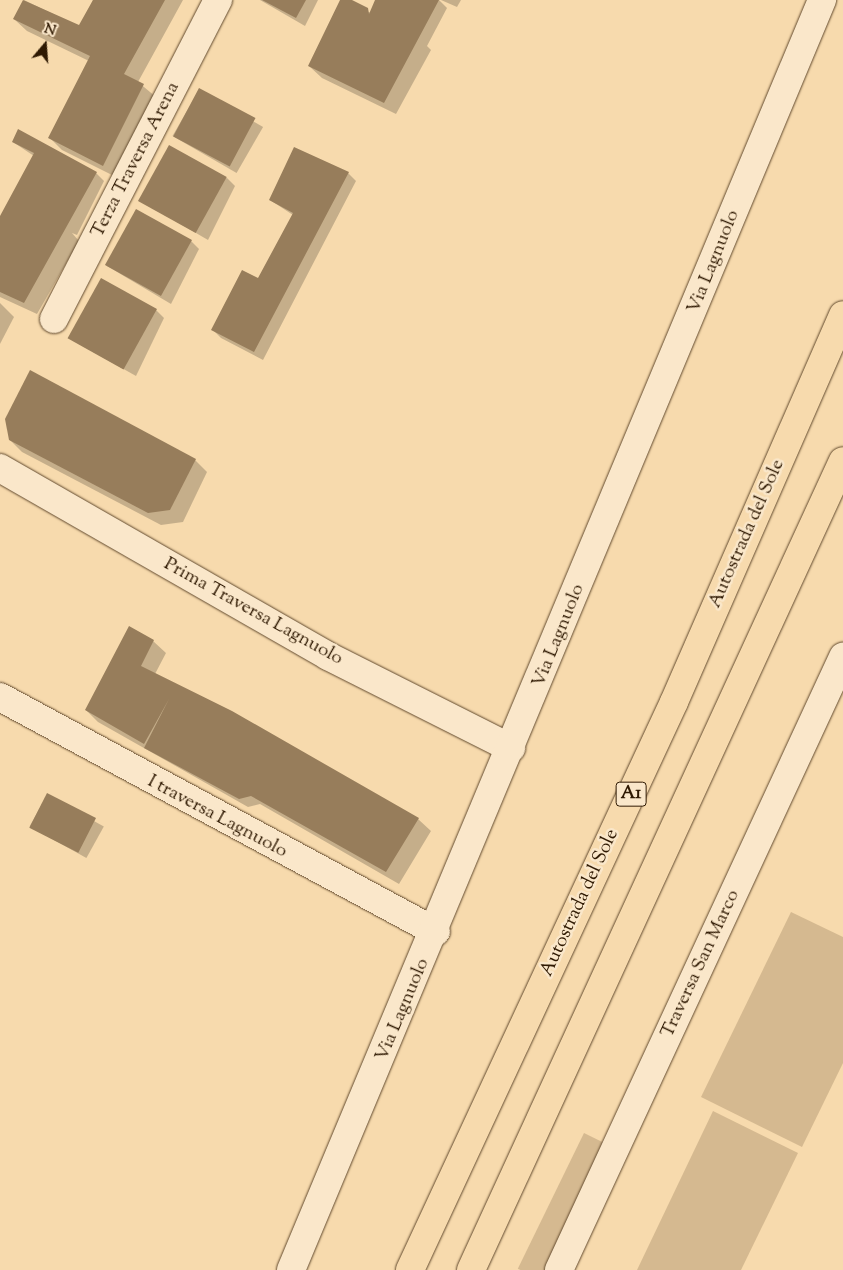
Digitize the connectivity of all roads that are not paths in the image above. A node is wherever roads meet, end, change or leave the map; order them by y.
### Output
1 (218, 0) edge
2 (822, 0) edge
3 (843, 315) edge
4 (54, 319) dead end
5 (843, 461) edge
6 (0, 468) edge
7 (843, 657) edge
8 (0, 698) edge
9 (511, 748) junction
10 (436, 932) junction
11 (292, 1270) edge
12 (410, 1270) edge
13 (471, 1270) edge
14 (559, 1270) edge

1 - 4 street, Terza Traversa Arena
2 - 9 street, Via Lagnuolo
3 - 12 highway, Autostrada del Sole / A1
5 - 13 highway
6 - 9 street, Prima Traversa Lagnuolo
7 - 14 street, Traversa San Marco
8 - 10 street, I traversa Lagnuolo
9 - 10 street, Via Lagnuolo
10 - 11 street, Via Lagnuolo

